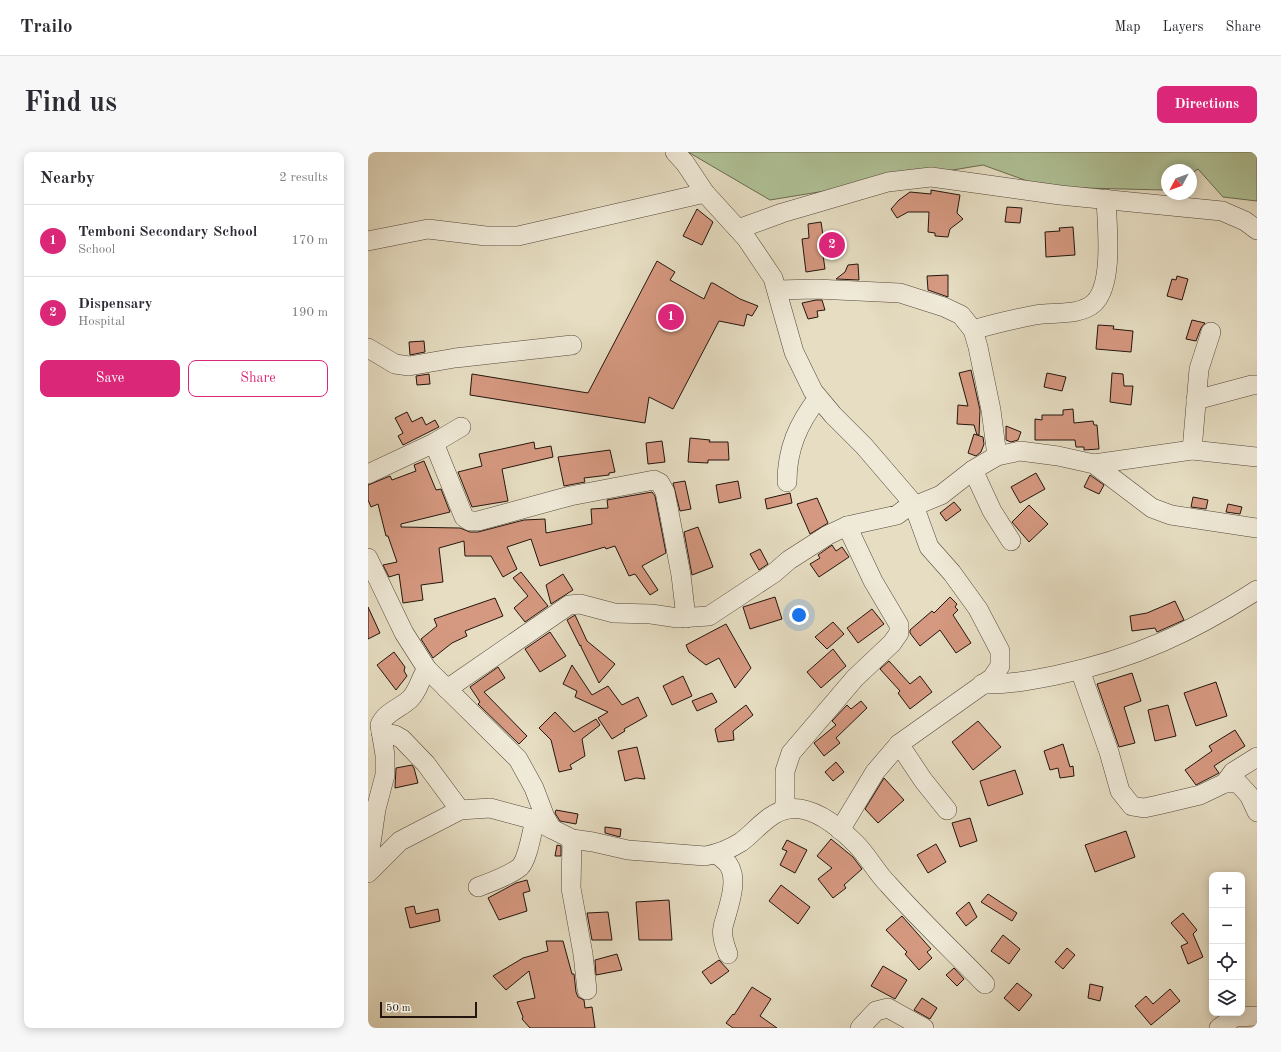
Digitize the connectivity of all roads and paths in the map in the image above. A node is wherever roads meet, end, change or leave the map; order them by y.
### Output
1 (675, 152) edge
2 (705, 193) junction
3 (1106, 199) junction
4 (738, 230) junction
5 (1257, 230) edge
6 (368, 241) edge
7 (777, 290) junction
8 (973, 330) junction
9 (1211, 332) dead end
10 (572, 345) dead end
11 (368, 348) edge
12 (1257, 385) edge
13 (818, 398) junction
14 (1196, 400) junction
15 (461, 428) dead end
16 (434, 443) junction
17 (1192, 450) junction
18 (997, 456) junction
19 (1257, 457) edge
20 (1094, 464) junction
21 (973, 470) junction
22 (368, 474) edge
23 (787, 482) dead end
24 (913, 504) junction
25 (847, 526) junction
26 (1257, 528) edge
27 (1011, 541) dead end
28 (368, 558) edge
29 (1257, 590) edge
30 (686, 618) junction
31 (427, 669) junction
32 (1080, 670) junction
33 (982, 684) junction
34 (447, 689) junction
35 (376, 728) edge
36 (899, 744) junction
37 (1257, 756) edge
38 (1225, 783) junction
39 (460, 810) junction
40 (785, 810) junction
41 (947, 810) dead end
42 (1257, 812) edge
43 (535, 820) junction
44 (552, 828) junction
45 (840, 830) junction
46 (572, 839) junction
47 (716, 854) junction
48 (368, 864) edge
49 (368, 873) edge
50 (478, 887) dead end
51 (728, 954) dead end
52 (985, 984) dead end
53 (587, 990) dead end
54 (1257, 1016) edge
55 (917, 1026) edge
56 (860, 1028) edge
57 (1219, 1028) edge

1 - 2 street
2 - 4 street
2 - 6 street
3 - 4 street
3 - 5 street
3 - 8 street
4 - 7 street
7 - 8 street
7 - 13 street
8 - 18 street
9 - 14 street
10 - 11 street
12 - 14 street
13 - 23 street
13 - 24 street
14 - 17 street
15 - 16 street
16 - 22 street
16 - 30 street
17 - 19 street
17 - 20 street
18 - 20 street
18 - 21 street
20 - 26 street
21 - 24 street
21 - 27 street
24 - 25 street
24 - 33 street
25 - 30 street
25 - 40 street
28 - 31 street
29 - 32 street
30 - 34 street
31 - 34 street
31 - 35 street
32 - 33 street
32 - 38 street
33 - 36 street
34 - 44 street
35 - 39 street
35 - 48 street
36 - 41 street
36 - 45 street
37 - 38 street
38 - 42 street
39 - 43 street
39 - 49 street
40 - 45 street
40 - 47 street
43 - 44 street
43 - 50 street
44 - 46 street
45 - 52 street
46 - 47 street
46 - 53 street
47 - 51 street
54 - 57 street
55 - 56 street

